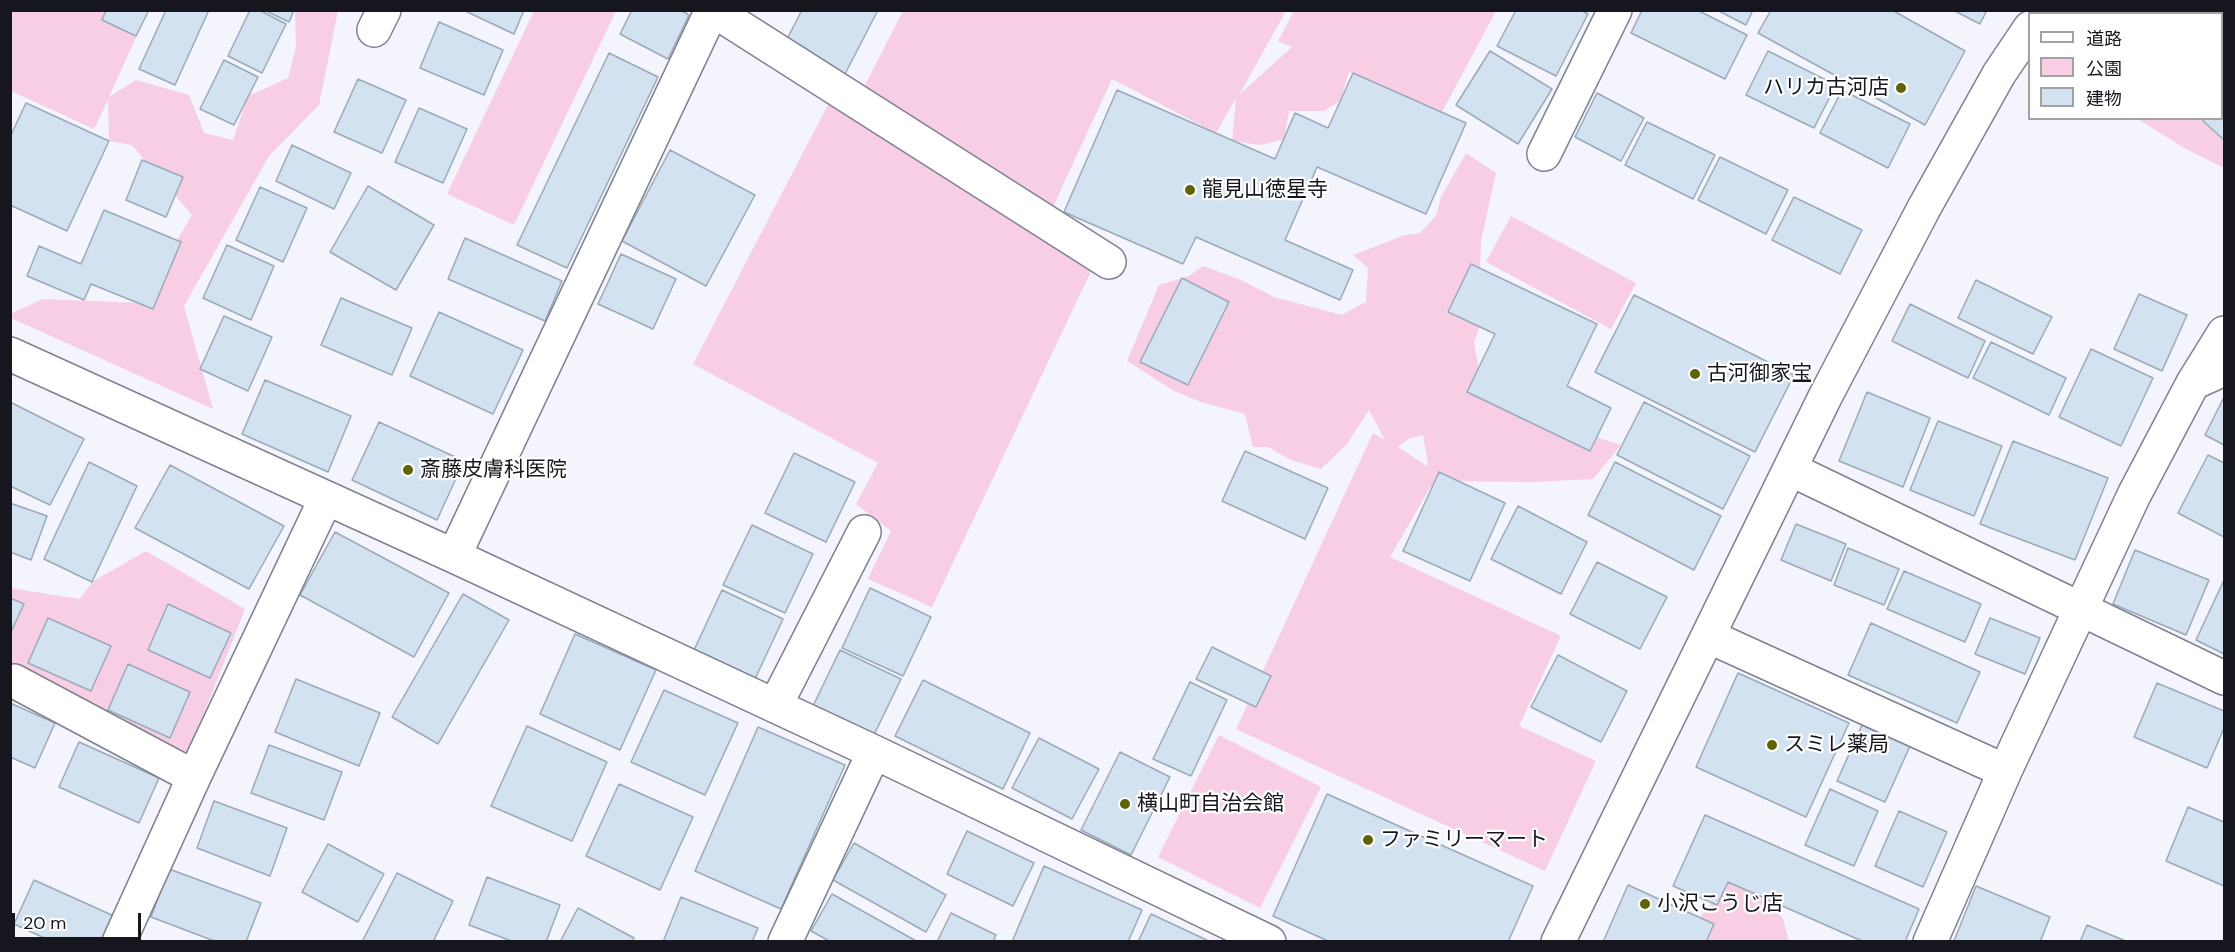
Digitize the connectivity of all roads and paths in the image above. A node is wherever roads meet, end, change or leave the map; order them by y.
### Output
1 (712, 10) edge
2 (1615, 10) edge
3 (2028, 31) edge
4 (1544, 154) dead end
5 (1110, 261) dead end
6 (2224, 333) edge
7 (10, 354) edge
8 (2224, 369) edge
9 (2193, 383) junction
10 (1790, 469) junction
11 (326, 498) junction
12 (864, 532) dead end
13 (454, 555) junction
14 (2081, 610) junction
15 (1708, 636) junction
16 (2224, 678) edge
17 (14, 681) dead end
18 (775, 705) junction
19 (874, 752) junction
20 (2005, 771) junction
21 (194, 777) junction
22 (119, 942) edge
23 (785, 942) edge
24 (1269, 942) edge
25 (1558, 942) edge
26 (1930, 942) edge

1 - 5 street
1 - 13 street
2 - 4 street
3 - 10 street
6 - 9 street
7 - 11 street
8 - 9 street
9 - 14 street
10 - 14 street
10 - 15 street
11 - 13 street
11 - 21 street
12 - 18 street
13 - 18 street
14 - 16 street
14 - 20 street
15 - 20 street
15 - 25 street
17 - 21 street
18 - 19 street
19 - 23 street
19 - 24 street
20 - 26 street
21 - 22 street

